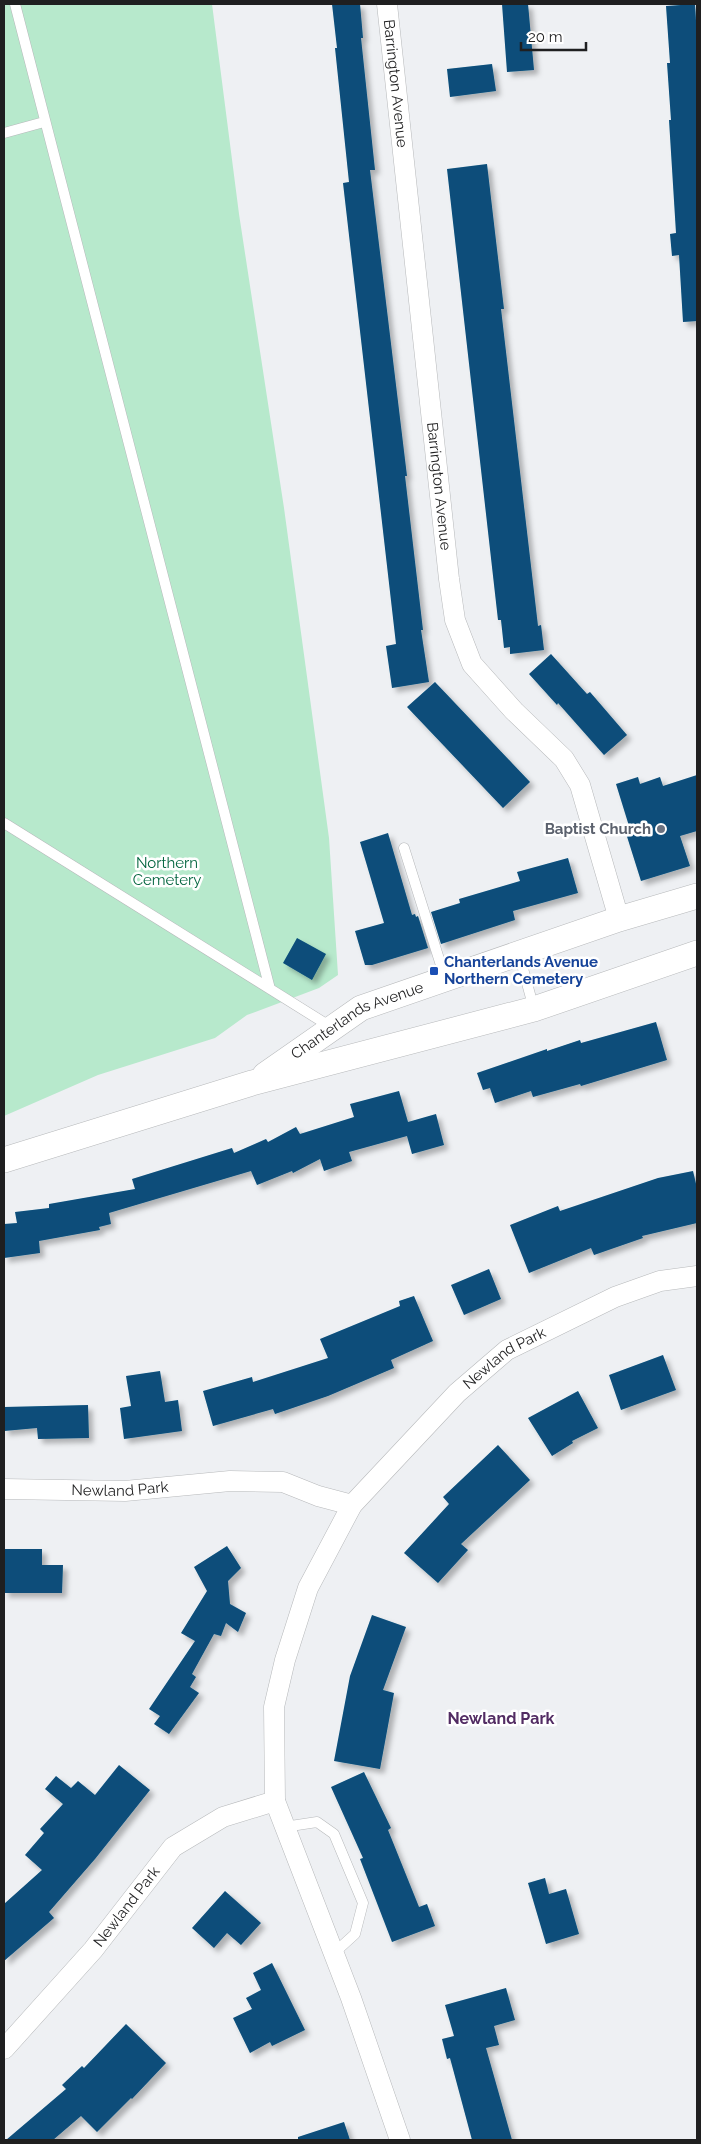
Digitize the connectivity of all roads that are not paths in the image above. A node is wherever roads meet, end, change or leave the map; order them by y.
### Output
1 (14, 4) edge
2 (387, 4) edge
3 (44, 122) junction
4 (4, 133) edge
5 (4, 823) edge
6 (404, 848) dead end
7 (697, 896) edge
8 (619, 919) junction
9 (519, 953) junction
10 (697, 953) edge
11 (446, 979) junction
12 (270, 989) junction
13 (534, 1009) junction
14 (332, 1028) junction
15 (252, 1083) junction
16 (4, 1160) edge
17 (697, 1276) edge
18 (4, 1489) edge
19 (352, 1505) junction
20 (274, 1801) junction
21 (284, 1827) junction
22 (333, 1954) junction
23 (4, 2049) edge
24 (400, 2140) edge

1 - 3 lane
2 - 8 street, Barrington Avenue
3 - 4 lane
3 - 12 lane
5 - 12 lane
6 - 11 lane
7 - 8 street, Chanterlands Avenue
8 - 9 street, Chanterlands Avenue
9 - 11 street, Chanterlands Avenue
9 - 13 lane
10 - 13 street, Chanterlands Avenue
11 - 14 street, Chanterlands Avenue
12 - 14 lane
13 - 15 street, Chanterlands Avenue
14 - 15 street, Chanterlands Avenue
15 - 16 street, Chanterlands Avenue
17 - 19 street, Newland Park
18 - 19 street, Newland Park
19 - 20 street, Newland Park
20 - 21 street, Newland Park
20 - 23 street, Newland Park
21 - 22 street, Newland Park
21 - 22 lane
22 - 24 street, Newland Park

